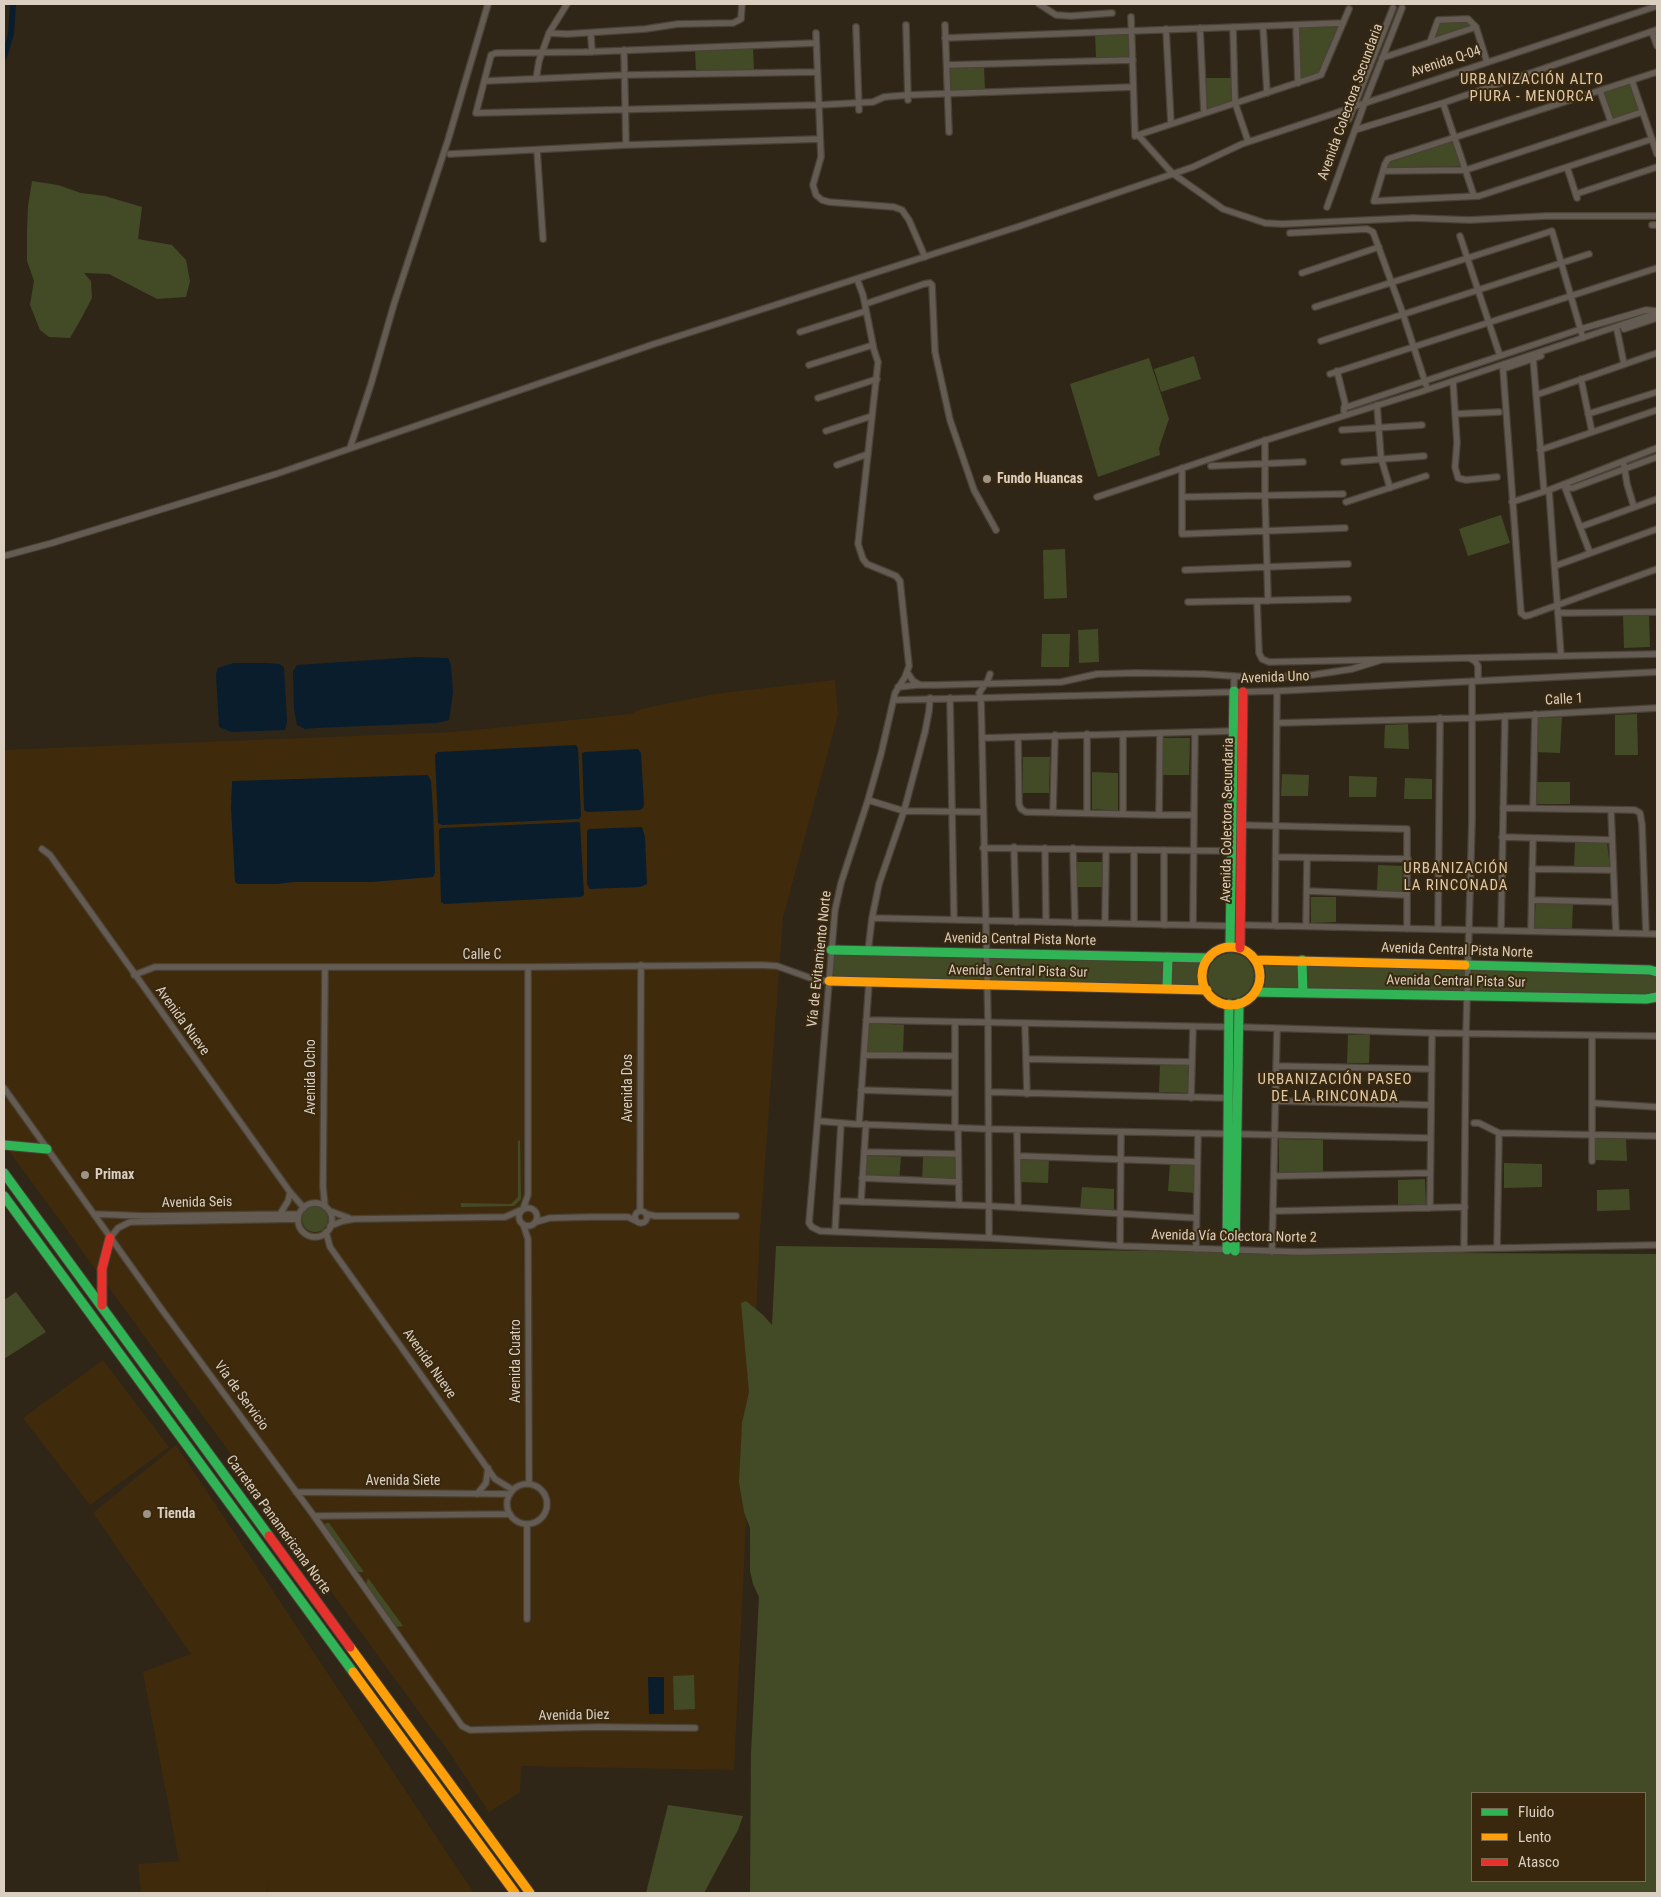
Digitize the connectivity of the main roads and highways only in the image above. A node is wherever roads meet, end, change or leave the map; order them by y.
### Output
1 (1237, 825) junction
2 (1230, 947) junction
3 (1240, 948) junction
4 (831, 950) road end
5 (1168, 956) junction
6 (1209, 958) junction
7 (1255, 960) junction
8 (1302, 960) junction
9 (1657, 972) edge
10 (829, 981) road end
11 (1168, 988) junction
12 (1207, 990) junction
13 (1255, 992) junction
14 (1302, 993) junction
15 (1657, 998) edge
16 (1239, 1003) junction
17 (1229, 1004) junction
18 (1234, 1027) junction
19 (1233, 1133) junction
20 (4, 1145) edge
21 (47, 1149) road end
22 (4, 1173) edge
23 (4, 1196) edge
24 (110, 1238) road end
25 (1231, 1250) road end
26 (102, 1307) junction
27 (150, 1373) junction
28 (139, 1382) junction
29 (363, 1664) junction
30 (353, 1673) junction
31 (530, 1891) edge
32 (513, 1893) edge

1 - 1 main road, Avenida Colectora Secundaria
1 - 2 main road, Avenida Colectora Secundaria
1 - 3 main road, Avenida Colectora Secundaria
2 - 3 main road
2 - 6 main road
3 - 7 main road
4 - 5 main road, Avenida Central Pista Norte
5 - 6 main road, Avenida Central Pista Norte
5 - 11 main road
6 - 12 main road
7 - 8 main road, Avenida Central Pista Norte
7 - 13 main road
8 - 9 main road, Avenida Central Pista Norte
8 - 14 main road
10 - 11 main road, Avenida Central Pista Sur
11 - 12 main road, Avenida Central Pista Sur
12 - 17 main road
13 - 14 main road, Avenida Central Pista Sur
13 - 16 main road
14 - 15 main road, Avenida Central Pista Sur
16 - 17 main road
16 - 18 main road
17 - 18 main road
18 - 19 main road
18 - 19 main road
19 - 25 main road
20 - 21 main road
22 - 26 main road, Carretera Panamericana Norte
23 - 28 main road, Carretera Panamericana Norte
24 - 26 main road
26 - 27 main road, Carretera Panamericana Norte
27 - 28 main road
27 - 29 main road, Carretera Panamericana Norte
28 - 30 main road, Carretera Panamericana Norte
29 - 30 main road
29 - 31 main road, Carretera Panamericana Norte
30 - 32 main road, Carretera Panamericana Norte

